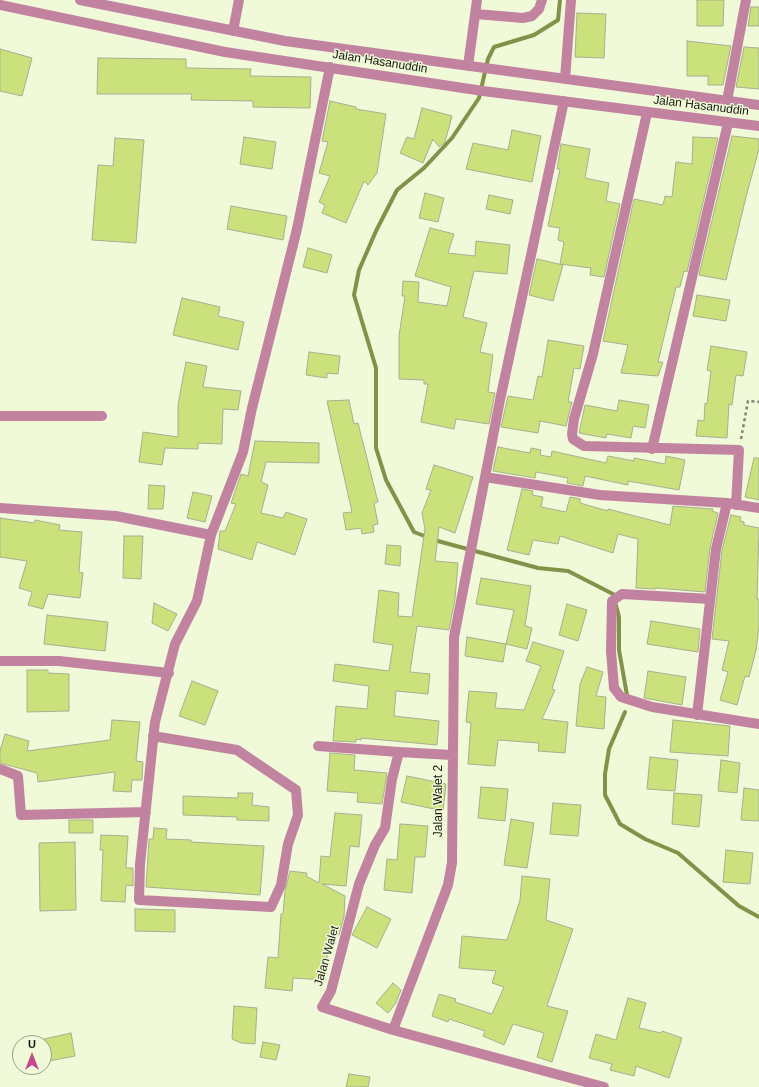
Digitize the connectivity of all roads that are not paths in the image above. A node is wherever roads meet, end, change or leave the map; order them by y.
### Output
1 (80, 0) edge
2 (239, 0) edge
3 (477, 0) edge
4 (542, 0) edge
5 (571, 0) edge
6 (746, 0) edge
7 (0, 5) edge
8 (476, 14) junction
9 (233, 31) junction
10 (330, 67) junction
11 (477, 67) junction
12 (564, 79) junction
13 (727, 101) junction
14 (564, 102) junction
15 (759, 105) edge
16 (648, 112) junction
17 (728, 123) junction
18 (759, 126) edge
19 (0, 416) edge
20 (102, 416) dead end
21 (652, 449) junction
22 (485, 477) junction
23 (731, 504) junction
24 (0, 508) edge
25 (759, 508) edge
26 (211, 535) junction
27 (710, 599) junction
28 (0, 660) edge
29 (168, 673) junction
30 (697, 715) junction
31 (759, 724) edge
32 (153, 736) junction
33 (318, 746) dead end
34 (399, 752) junction
35 (452, 755) junction
36 (0, 769) edge
37 (146, 812) junction
38 (393, 1030) junction
39 (604, 1087) edge

1 - 9 street, Jalan Hasanuddin
2 - 9 street
3 - 8 street
4 - 8 street
5 - 12 street
6 - 13 street
7 - 10 street, Jalan Hasanuddin
8 - 11 street
9 - 11 street, Jalan Hasanuddin
10 - 14 street, Jalan Hasanuddin
10 - 26 street
11 - 12 street, Jalan Hasanuddin
12 - 13 street, Jalan Hasanuddin
13 - 15 street, Jalan Hasanuddin
14 - 16 street, Jalan Hasanuddin
14 - 22 street, Jalan Walet 2
16 - 17 street, Jalan Hasanuddin
16 - 21 street
17 - 18 street, Jalan Hasanuddin
17 - 21 street
19 - 20 street
21 - 23 street
22 - 23 street
22 - 35 street, Jalan Walet 2
23 - 25 street
23 - 27 street
24 - 26 street
26 - 29 street
27 - 30 street
27 - 30 street
28 - 29 street
29 - 32 street
30 - 31 street
32 - 37 street
32 - 37 street
33 - 34 street
34 - 35 street
34 - 38 street, Jalan Walet
35 - 38 street, Jalan Walet 2
36 - 37 street
38 - 39 street, Jalan Walet

